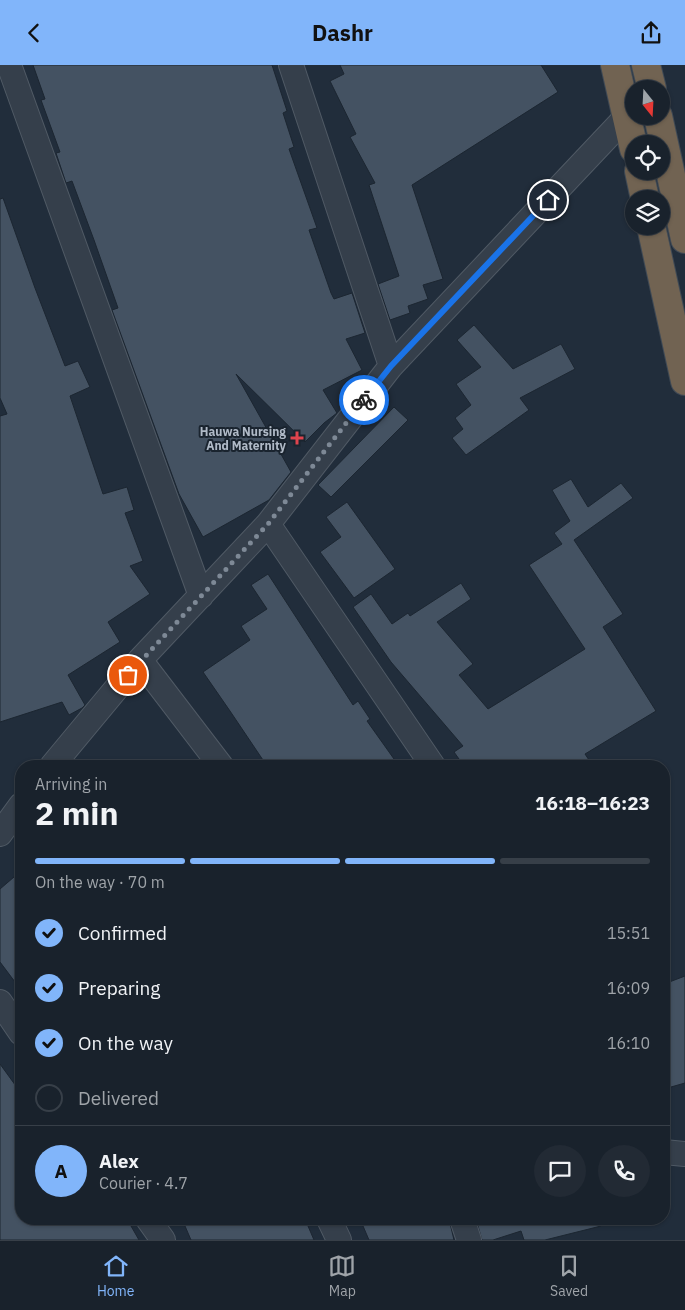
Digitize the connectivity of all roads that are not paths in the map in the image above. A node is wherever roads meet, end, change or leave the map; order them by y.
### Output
1 (10, 65) edge
2 (291, 65) edge
3 (615, 65) edge
4 (625, 111) edge
5 (625, 117) edge
6 (660, 125) edge
7 (653, 235) edge
8 (685, 239) edge
9 (391, 366) junction
10 (685, 381) edge
11 (268, 524) junction
12 (201, 595) junction
13 (140, 660) junction
14 (57, 760) edge
15 (216, 760) edge
16 (429, 760) edge
17 (15, 813) edge
18 (0, 834) edge
19 (0, 1002) edge
20 (15, 1024) edge
21 (670, 1153) edge
22 (685, 1154) edge
23 (152, 1225) edge
24 (332, 1225) edge
25 (464, 1225) edge
26 (163, 1240) edge
27 (340, 1240) edge
28 (469, 1240) edge

1 - 12 street
2 - 9 street
3 - 4 highway
5 - 9 street
6 - 8 highway
7 - 10 highway
9 - 11 street
11 - 12 street
11 - 16 street
12 - 13 street
13 - 14 street
13 - 15 street
17 - 18 street
19 - 20 street
21 - 22 street
23 - 26 street
24 - 27 street
25 - 28 street

